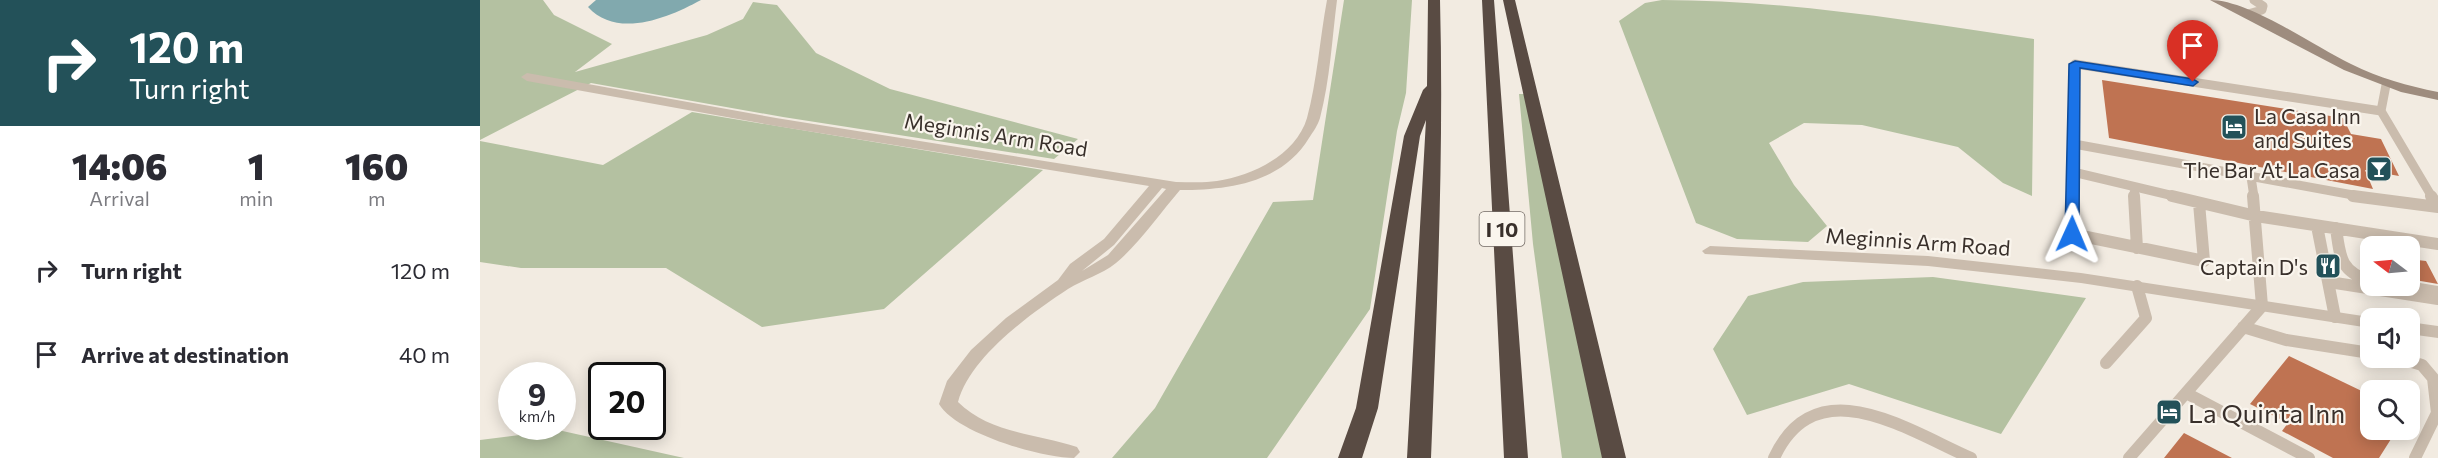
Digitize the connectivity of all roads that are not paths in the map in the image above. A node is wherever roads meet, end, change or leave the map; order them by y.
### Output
1 (1332, 0) edge
2 (1434, 0) edge
3 (1488, 0) edge
4 (1509, 0) edge
5 (2215, 0) edge
6 (2254, 0) edge
7 (2248, 14) junction
8 (1435, 74) junction
9 (527, 77) dead end
10 (2386, 85) junction
11 (2438, 96) edge
12 (2381, 111) junction
13 (2074, 144) junction
14 (2073, 172) junction
15 (2251, 177) junction
16 (1159, 183) junction
17 (1176, 186) junction
18 (2134, 187) junction
19 (2199, 203) junction
20 (2438, 207) edge
21 (2256, 216) junction
22 (2317, 226) junction
23 (2336, 228) junction
24 (2438, 244) edge
25 (2137, 248) junction
26 (1710, 250) dead end
27 (2360, 278) edge
28 (2329, 282) junction
29 (1064, 284) junction
30 (2137, 286) junction
31 (2420, 288) edge
32 (2438, 291) edge
33 (2438, 300) edge
34 (2262, 306) junction
35 (2336, 317) junction
36 (2360, 321) edge
37 (2243, 327) junction
38 (2360, 351) edge
39 (2106, 363) dead end
40 (2420, 364) edge
41 (2186, 393) junction
42 (1070, 452) dead end
43 (1350, 458) edge
44 (1419, 458) edge
45 (1516, 458) edge
46 (1614, 458) edge
47 (1774, 458) edge
48 (1971, 458) edge
49 (2129, 458) edge
50 (2309, 458) edge
51 (2415, 458) edge

1 - 17 street, Meginnis Arm Road
2 - 8 highway
3 - 45 highway, I 10
4 - 46 highway
5 - 7 street
6 - 7 lane
7 - 10 street
8 - 43 highway
8 - 44 highway
9 - 16 street, Meginnis Arm Road
10 - 11 street
10 - 12 lane
12 - 13 lane
12 - 20 lane
13 - 14 lane
13 - 15 lane
14 - 18 lane
14 - 25 lane
15 - 20 lane
15 - 21 lane
16 - 17 street, Meginnis Arm Road
16 - 29 street
17 - 29 street
18 - 19 lane
18 - 25 lane
19 - 21 lane
19 - 25 lane
21 - 22 lane
21 - 34 lane
22 - 23 lane
22 - 28 lane
23 - 24 lane
23 - 27 lane
26 - 30 street, Meginnis Arm Road
28 - 33 lane
28 - 35 lane
29 - 42 street
30 - 34 street, Meginnis Arm Road
30 - 39 lane
31 - 32 lane
34 - 35 street, Meginnis Arm Road
34 - 37 lane
35 - 36 street, Meginnis Arm Road
37 - 38 lane
37 - 41 lane
40 - 51 lane
41 - 49 lane
41 - 50 lane
47 - 48 lane

